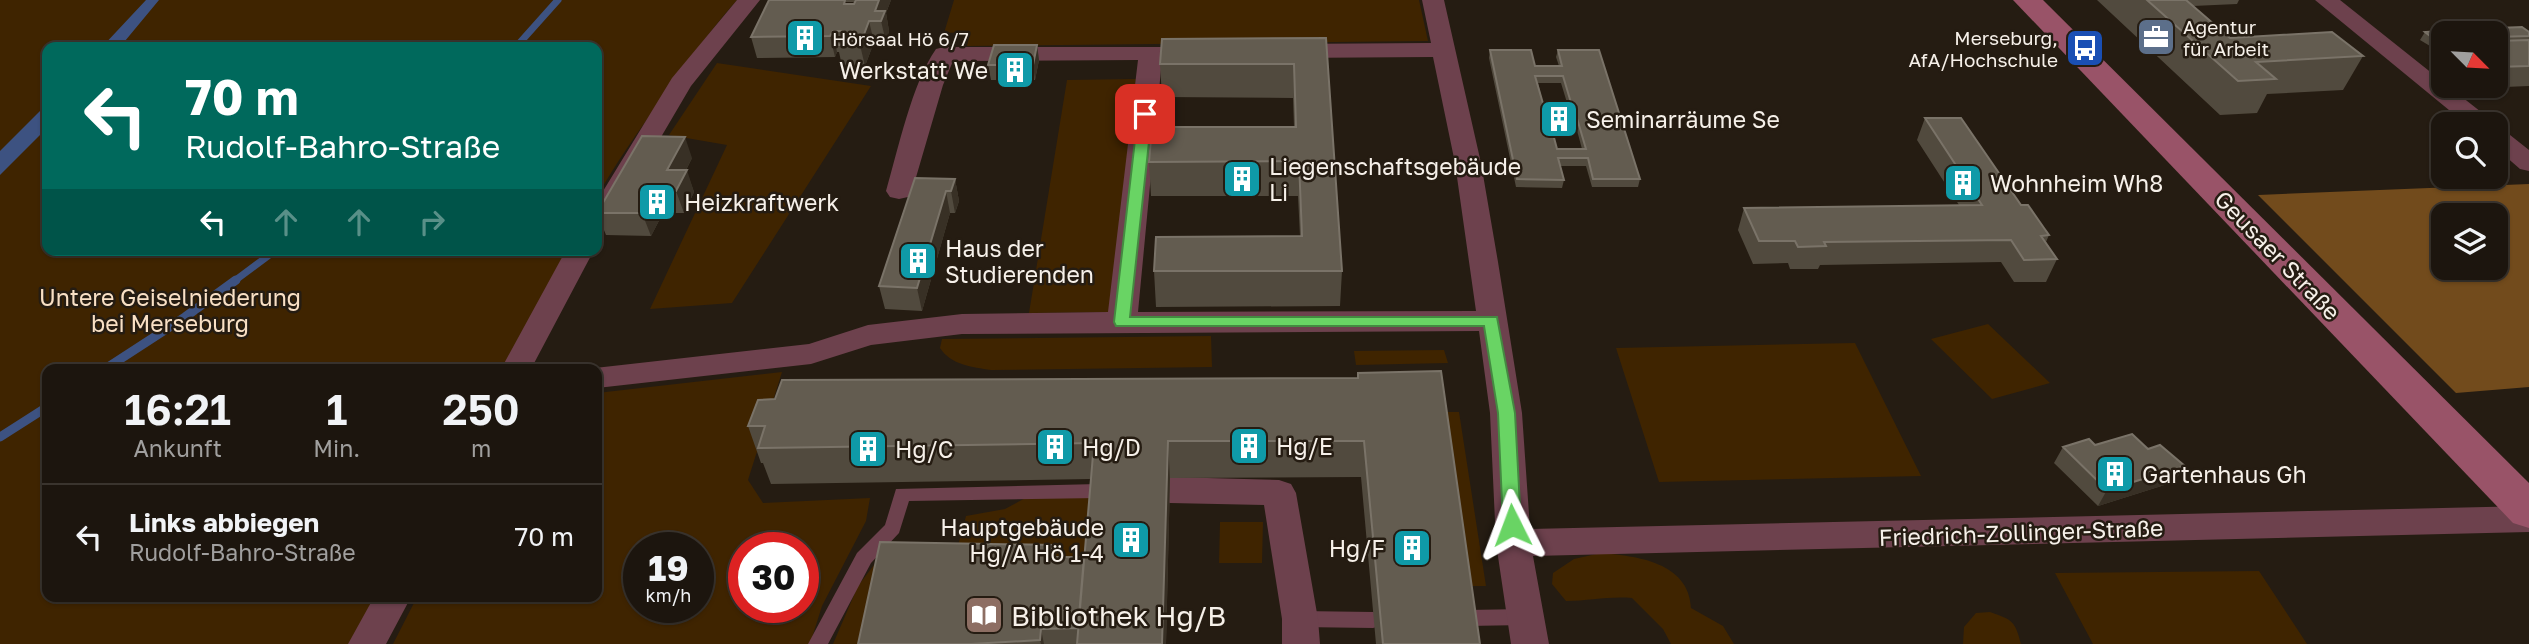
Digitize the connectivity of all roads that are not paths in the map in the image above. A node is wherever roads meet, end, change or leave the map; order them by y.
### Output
1 (749, 0) edge
2 (1433, 0) edge
3 (2027, 0) edge
4 (2326, 0) edge
5 (1443, 50) junction
6 (1267, 51) edge
7 (1151, 52) junction
8 (1226, 52) edge
9 (2466, 112) edge
10 (2508, 146) edge
11 (2529, 163) edge
12 (899, 191) dead end
13 (602, 215) edge
14 (576, 256) edge
15 (1491, 321) junction
16 (1122, 322) junction
17 (518, 364) edge
18 (602, 376) edge
19 (1170, 490) edge
20 (1098, 491) edge
21 (2529, 511) edge
22 (2529, 519) edge
23 (1513, 543) junction
24 (390, 602) edge
25 (1467, 618) edge
26 (1373, 620) dead end
27 (1527, 630) edge
28 (1301, 631) edge
29 (367, 644) edge
30 (818, 644) edge

1 - 13 street
2 - 5 street
3 - 21 street, Geusaer Straße
4 - 9 street
5 - 6 street
5 - 15 street
7 - 8 street
7 - 12 street
7 - 16 street
10 - 11 street
14 - 17 street
15 - 16 street
15 - 23 street
16 - 18 street
19 - 28 street
20 - 30 lane
22 - 23 street, Friedrich-Zollinger-Straße
23 - 27 street
24 - 29 street
25 - 27 lane
26 - 28 lane

